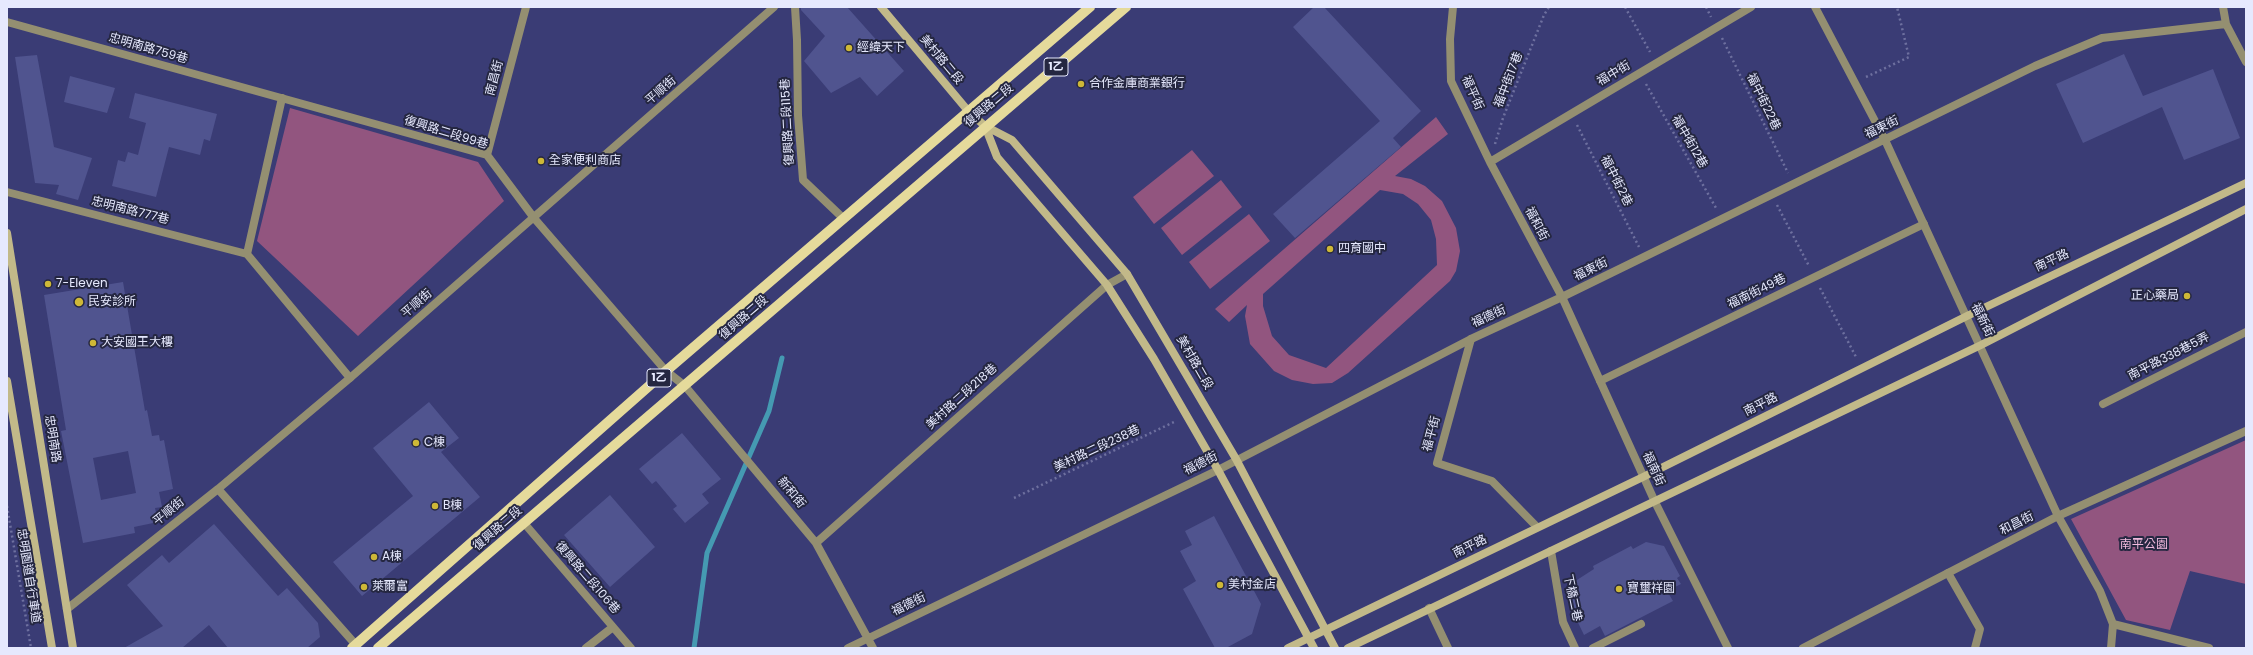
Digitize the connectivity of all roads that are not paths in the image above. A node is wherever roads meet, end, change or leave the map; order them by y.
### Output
1 (526, 7) edge
2 (774, 7) edge
3 (794, 7) edge
4 (882, 7) edge
5 (1090, 7) edge
6 (1126, 7) edge
7 (1453, 7) edge
8 (1751, 7) edge
9 (1815, 7) edge
10 (2223, 7) edge
11 (7, 22) edge
12 (2226, 24) junction
13 (2246, 62) edge
14 (282, 98) junction
15 (969, 112) junction
16 (985, 126) junction
17 (1885, 140) junction
18 (487, 155) junction
19 (1490, 162) junction
20 (2246, 182) edge
21 (7, 192) edge
22 (2246, 209) edge
23 (534, 218) junction
24 (844, 219) junction
25 (1924, 224) junction
26 (7, 233) edge
27 (247, 254) junction
28 (1127, 274) junction
29 (1107, 285) junction
30 (1562, 297) junction
31 (1967, 316) junction
32 (2246, 332) edge
33 (1471, 339) junction
34 (1981, 345) junction
35 (666, 371) junction
36 (350, 378) junction
37 (1600, 381) junction
38 (7, 382) edge
39 (685, 386) junction
40 (2103, 404) dead end
41 (2246, 431) edge
42 (1236, 459) junction
43 (1218, 470) junction
44 (1643, 477) junction
45 (218, 489) junction
46 (1655, 502) junction
47 (2058, 516) junction
48 (524, 523) junction
49 (1537, 527) junction
50 (816, 543) junction
51 (1551, 551) junction
52 (1948, 573) junction
53 (1429, 608) junction
54 (67, 609) junction
55 (1640, 624) dead end
56 (2113, 624) junction
57 (613, 627) junction
58 (1325, 630) junction
59 (869, 638) junction
60 (1309, 638) junction
61 (354, 646) edge
62 (52, 648) edge
63 (73, 648) edge
64 (378, 648) edge
65 (586, 648) edge
66 (631, 648) edge
67 (848, 648) edge
68 (874, 648) edge
69 (1288, 648) edge
70 (1314, 648) edge
71 (1335, 648) edge
72 (1348, 648) edge
73 (1448, 648) edge
74 (1575, 648) edge
75 (1593, 648) edge
76 (1728, 648) edge
77 (1803, 648) edge
78 (1975, 648) edge
79 (2111, 648) edge
80 (2209, 648) edge

1 - 18 street, 南昌街
2 - 23 street, 平順街
3 - 24 street, 復興路二段115巷
4 - 15 street, 美村路二段
5 - 15 main road, 復興路二段 / 1乙
6 - 16 main road, 復興路二段 / 1乙
7 - 19 street, 福平街
8 - 19 street, 福中街
9 - 17 street, 福新街
10 - 12 street
11 - 14 street, 忠明南路759巷
12 - 13 street
12 - 17 street, 福東街
14 - 18 street, 復興路二段99巷
14 - 27 street
15 - 16 street, 美村路二段
15 - 24 main road, 復興路二段 / 1乙
16 - 28 street, 美村路二段
16 - 29 street, 美村路二段
16 - 39 main road, 復興路二段 / 1乙
17 - 25 street, 福新街
17 - 30 street, 福東街
18 - 23 street, 復興路二段99巷
19 - 30 street, 福和街
20 - 31 street, 南平路
21 - 27 street, 忠明南路777巷
22 - 34 street
23 - 35 street, 復興路二段99巷
23 - 36 street, 平順街
24 - 35 main road, 復興路二段 / 1乙
25 - 31 street, 福新街
25 - 37 street, 福南街49巷
26 - 54 street, 忠明南路
27 - 36 street
28 - 29 street, 美村路二段218巷
28 - 42 street, 美村路二段
29 - 43 street, 美村路二段
29 - 50 street, 美村路二段218巷
30 - 33 street, 福德街
30 - 37 street, 福南街
31 - 34 street, 福新街
31 - 44 street, 南平路
32 - 40 street, 南平路338巷5弄
33 - 42 street, 福德街
33 - 49 street, 福平街
34 - 46 street
34 - 47 street, 福新街
35 - 39 street, 新和街
35 - 61 main road, 復興路二段 / 1乙
36 - 45 street, 平順街
37 - 44 street, 福南街
38 - 62 street
39 - 48 main road, 復興路二段 / 1乙
39 - 50 street, 新和街
41 - 47 street, 和昌街
42 - 43 street, 福德街
42 - 58 street, 美村路二段
43 - 59 street, 福德街
43 - 60 street, 美村路二段
44 - 46 street, 福南街
44 - 49 street, 南平路
45 - 54 street, 平順街
45 - 61 street
46 - 51 street
46 - 76 street, 福南街
47 - 52 street, 和昌街
47 - 56 street, 福新街
48 - 57 street, 復興路二段106巷
48 - 64 main road, 復興路二段 / 1乙
49 - 58 street, 南平路
50 - 59 street, 新和街
51 - 53 street
51 - 74 street, 下橋二巷
52 - 77 street, 和昌街
52 - 78 street
53 - 72 street
53 - 73 street
54 - 63 street, 忠明南路
55 - 75 street
56 - 79 street, 福新街
56 - 80 street
57 - 65 street
57 - 66 street, 復興路二段106巷
58 - 60 street, 南平路
58 - 71 street, 美村路二段
59 - 67 street, 福德街
59 - 68 street, 新和街
60 - 69 street, 南平路
60 - 70 street, 美村路二段

